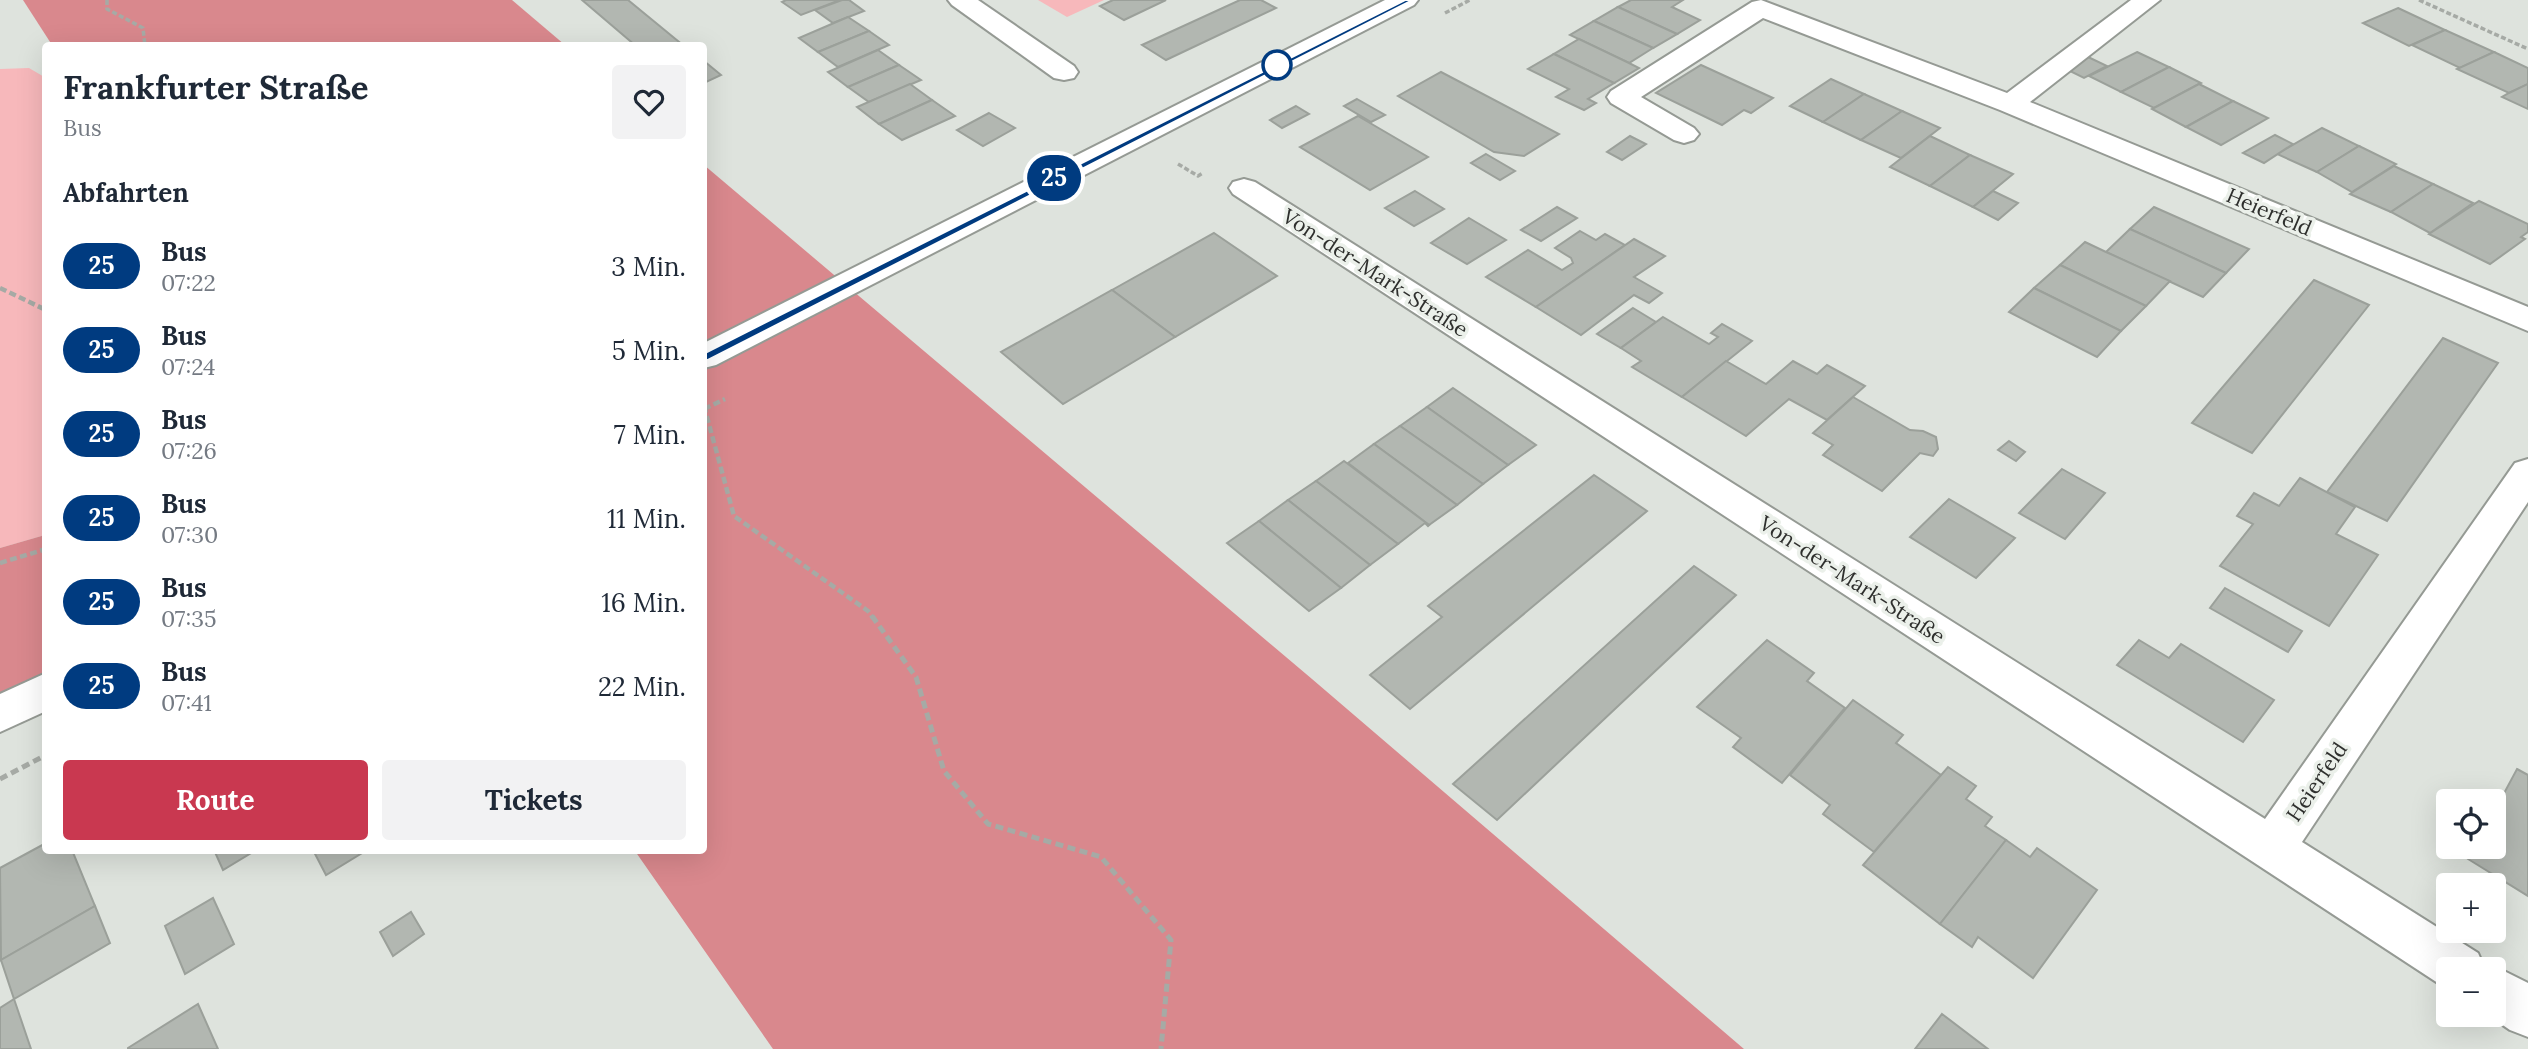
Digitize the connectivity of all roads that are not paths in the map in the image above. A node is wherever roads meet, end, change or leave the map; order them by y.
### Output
1 (1405, 0) edge
2 (2147, 0) edge
3 (964, 1) edge
4 (1064, 72) dead end
5 (2010, 104) junction
6 (1684, 134) dead end
7 (1244, 188) dead end
8 (2528, 320) edge
9 (707, 355) edge
10 (2528, 473) edge
11 (42, 693) edge
12 (0, 714) edge
13 (2271, 849) junction
14 (2441, 957) edge
15 (2506, 998) edge
16 (2528, 1012) edge

1 - 9 street
2 - 5 street
3 - 4 street
5 - 6 street, Heierfeld
5 - 8 street, Heierfeld
7 - 13 street, Von-der-Mark-Straße
10 - 13 street, Heierfeld
11 - 12 street
13 - 14 street, Von-der-Mark-Straße
15 - 16 street

